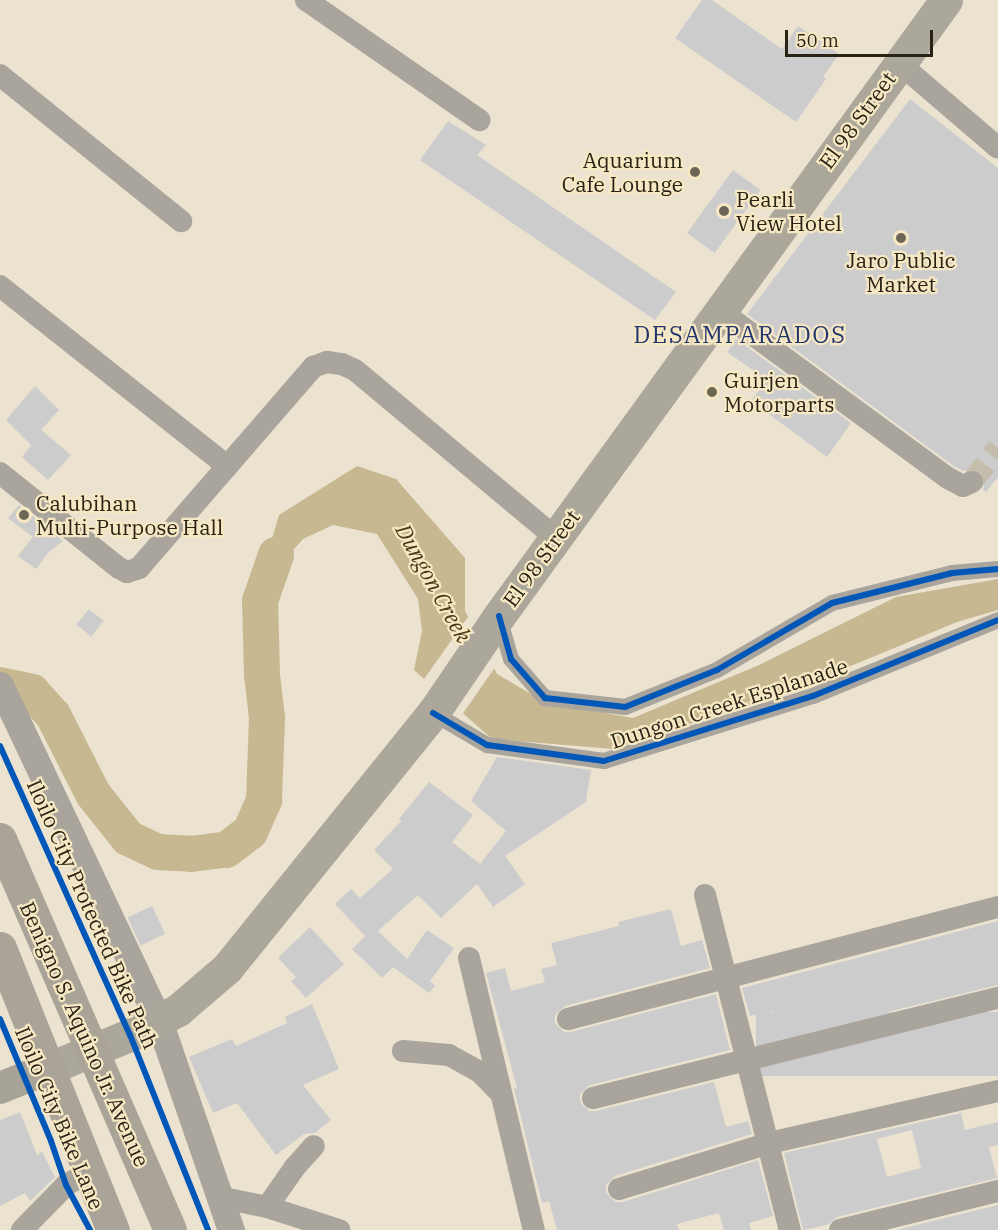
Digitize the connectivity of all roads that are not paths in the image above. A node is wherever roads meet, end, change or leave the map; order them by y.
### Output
1 (306, 0) edge
2 (946, 0) edge
3 (899, 63) junction
4 (0, 75) edge
5 (479, 120) dead end
6 (998, 148) edge
7 (181, 222) dead end
8 (0, 286) edge
9 (722, 312) junction
10 (227, 466) junction
11 (0, 472) edge
12 (967, 484) dead end
13 (556, 538) junction
14 (998, 569) edge
15 (499, 616) junction
16 (998, 620) edge
17 (0, 685) edge
18 (432, 713) junction
19 (0, 839) edge
20 (705, 895) dead end
21 (998, 907) edge
22 (0, 948) edge
23 (469, 958) dead end
24 (726, 978) junction
25 (998, 998) edge
26 (568, 1019) dead end
27 (159, 1021) junction
28 (91, 1051) junction
29 (403, 1051) dead end
30 (748, 1059) junction
31 (47, 1069) junction
32 (0, 1088) edge
33 (998, 1091) edge
34 (500, 1093) junction
35 (593, 1098) dead end
36 (769, 1143) junction
37 (314, 1146) dead end
38 (90, 1171) junction
39 (619, 1189) dead end
40 (998, 1191) edge
41 (219, 1197) junction
42 (267, 1207) junction
43 (22, 1230) edge
44 (113, 1230) edge
45 (170, 1230) edge
46 (231, 1230) edge
47 (339, 1230) edge
48 (534, 1230) edge
49 (790, 1230) edge
50 (840, 1230) edge

1 - 5 street
2 - 3 main road, El 98 Street
3 - 6 street
3 - 9 main road, El 98 Street
4 - 7 street
8 - 10 street
9 - 12 street
9 - 13 main road, El 98 Street
10 - 11 street
10 - 13 street
13 - 15 main road, El 98 Street
14 - 15 street, Dungon Creek Esplanade
15 - 18 main road, El 98 Street
16 - 18 street, Dungon Creek Esplanade
17 - 27 street
18 - 27 main road, El 98 Street
19 - 28 highway, Benigno S. Aquino Jr. Avenue
20 - 24 street
21 - 24 street
22 - 31 highway, Benigno S. Aquino Jr. Avenue
23 - 34 street
24 - 26 street
24 - 30 street
25 - 30 street
27 - 28 main road, El 98 Street
27 - 41 street
28 - 31 main road, El 98 Street
28 - 45 highway, Benigno S. Aquino Jr. Avenue
29 - 34 street
30 - 35 street
30 - 36 street
31 - 32 main road
31 - 38 highway, Benigno S. Aquino Jr. Avenue
33 - 36 street
34 - 48 street
36 - 39 street
36 - 49 street
37 - 42 street
38 - 43 street
38 - 44 highway, Benigno S. Aquino Jr. Avenue
40 - 50 street
41 - 42 street
41 - 46 street
42 - 47 street

